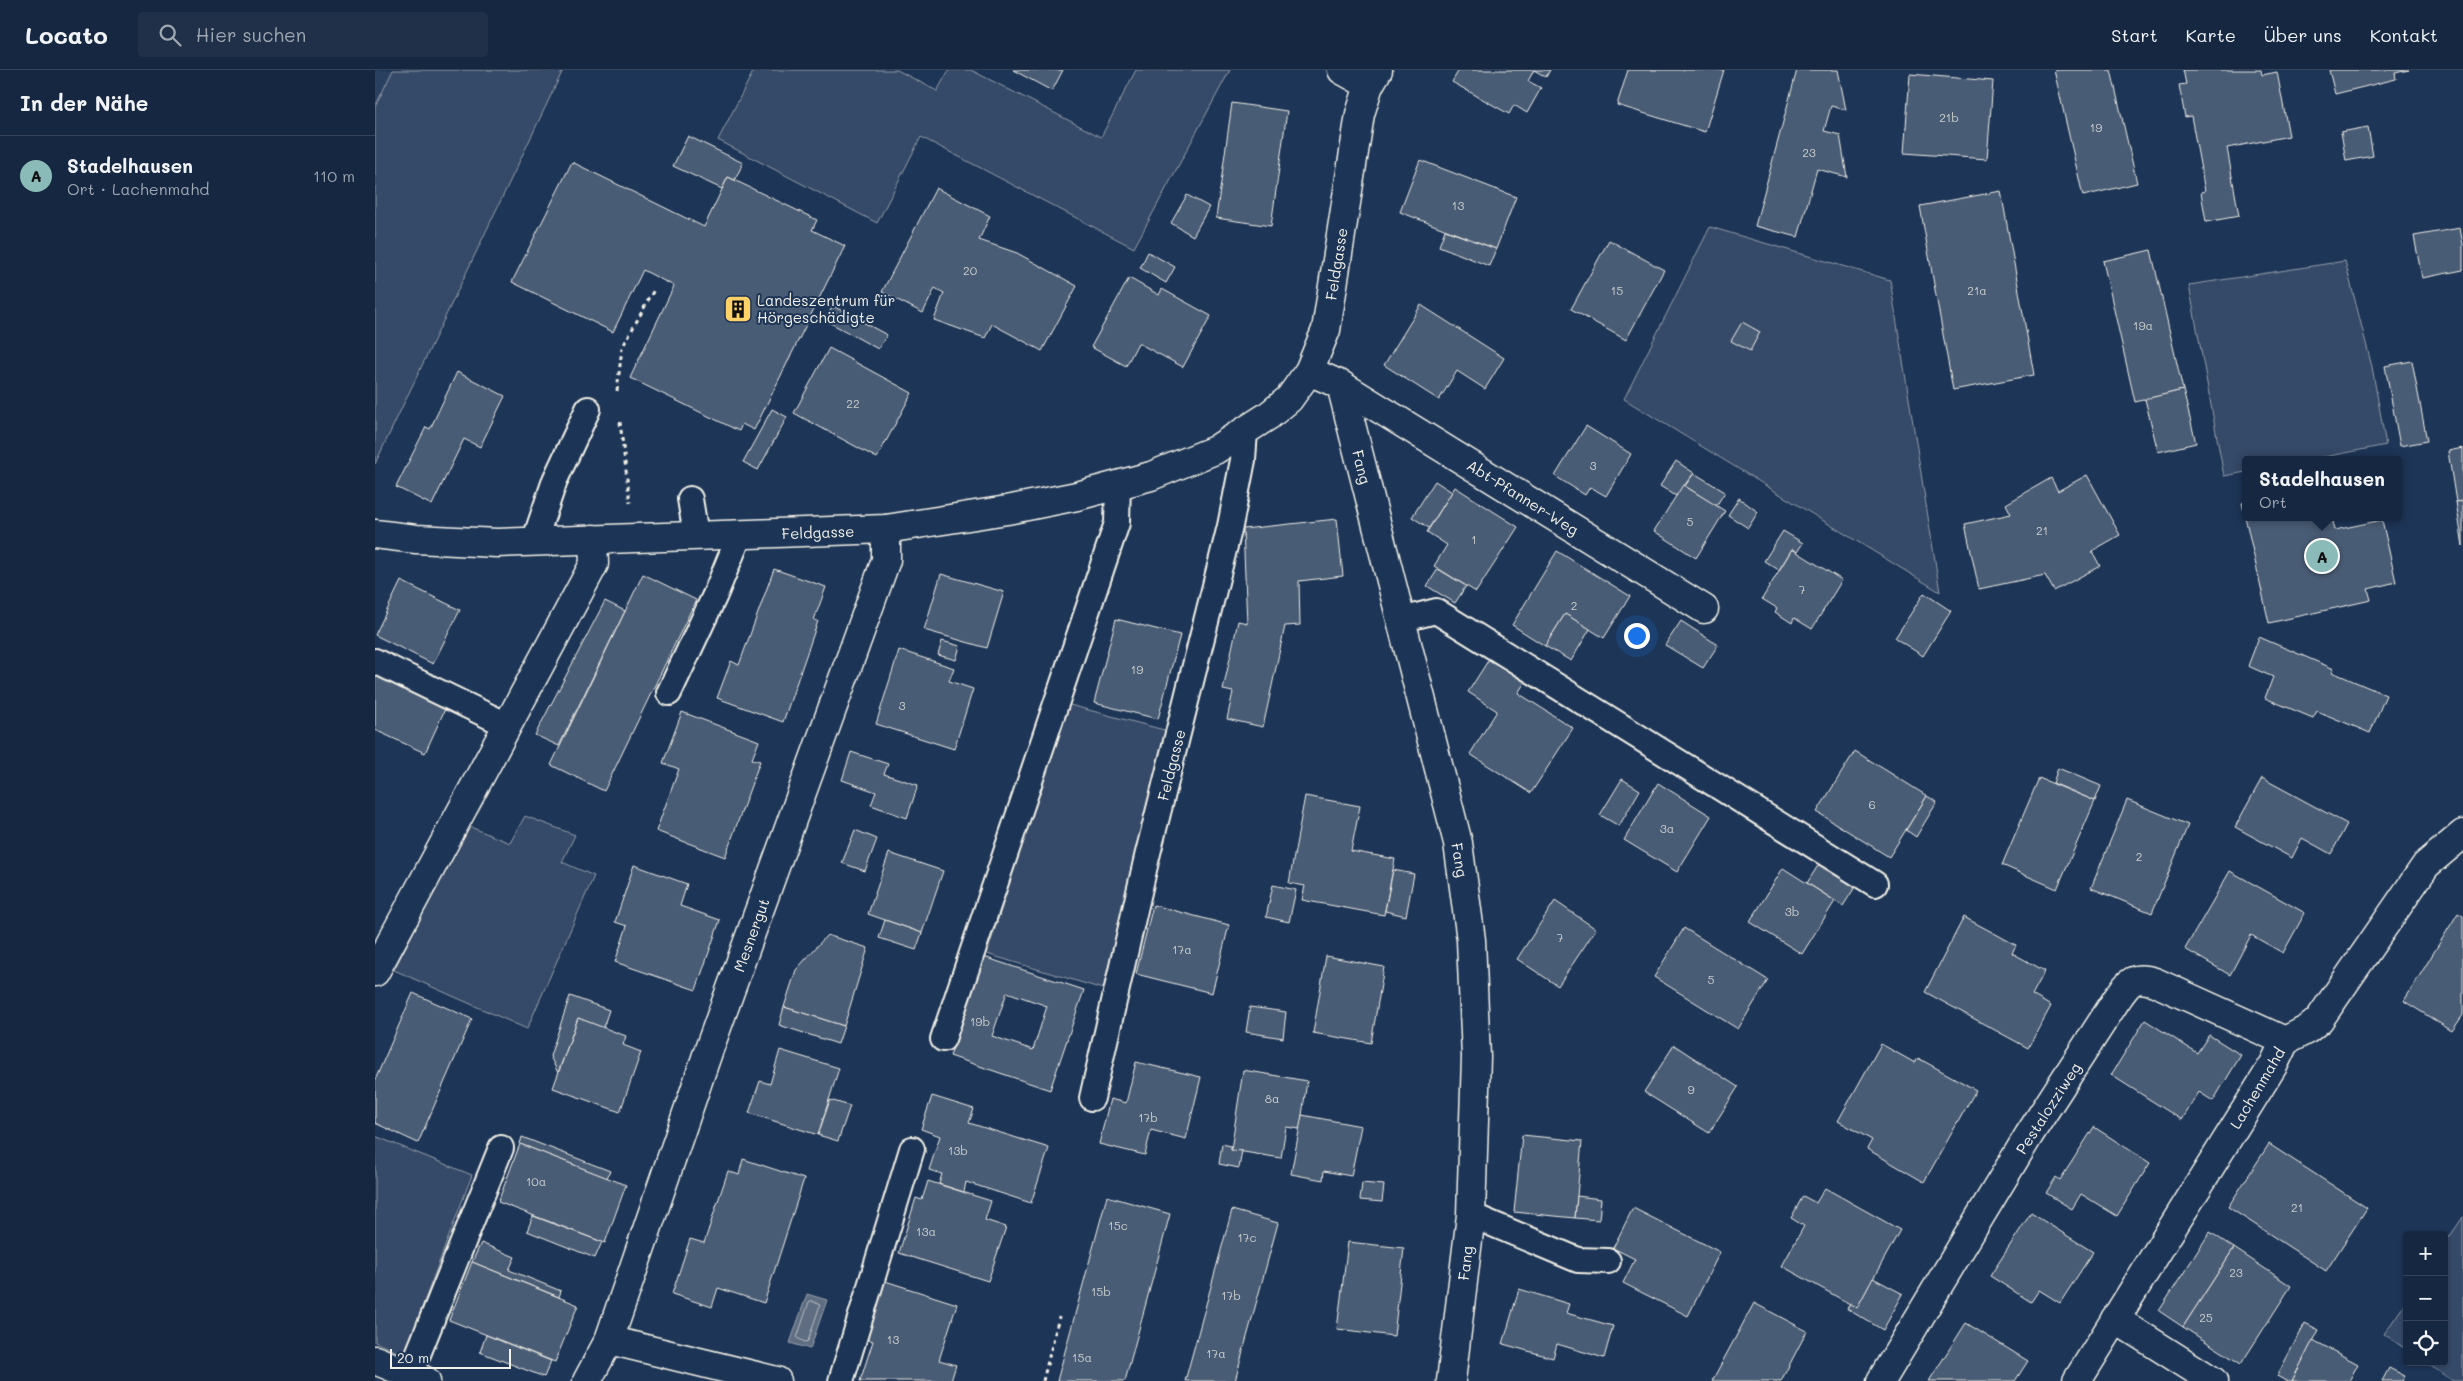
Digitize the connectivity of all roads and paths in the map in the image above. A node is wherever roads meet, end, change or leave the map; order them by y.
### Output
1 (1342, 70) edge
2 (1374, 77) edge
3 (655, 288) dead end
4 (1309, 371) junction
5 (1341, 385) junction
6 (618, 396) dead end
7 (588, 409) dead end
8 (619, 414) dead end
9 (1245, 431) junction
10 (1118, 485) junction
11 (690, 499) dead end
12 (886, 529) junction
13 (375, 534) edge
14 (740, 534) junction
15 (695, 536) junction
16 (638, 538) junction
17 (593, 539) junction
18 (534, 542) junction
19 (1705, 609) dead end
20 (1401, 620) junction
21 (375, 661) edge
22 (669, 693) dead end
23 (507, 725) junction
24 (2463, 834) edge
25 (1875, 884) dead end
26 (375, 972) edge
27 (943, 1039) dead end
28 (2285, 1041) junction
29 (1092, 1098) dead end
30 (501, 1148) dead end
31 (913, 1149) dead end
32 (1471, 1215) junction
33 (1608, 1261) dead end
34 (1059, 1317) dead end
35 (2115, 1319) junction
36 (609, 1340) junction
37 (375, 1360) edge
38 (418, 1378) edge
39 (587, 1381) edge
40 (777, 1381) edge
41 (841, 1381) edge
42 (1043, 1381) edge
43 (1451, 1381) edge
44 (1881, 1381) edge
45 (2077, 1381) edge
46 (2213, 1381) edge

1 - 2 street
2 - 4 street, Feldgasse
3 - 6 path
4 - 5 street
4 - 9 street, Feldgasse
5 - 19 street, Abt-Pfanner-Weg
5 - 20 street, Fang
7 - 18 lane
8 - 16 path
9 - 10 street, Feldgasse
9 - 29 lane, Feldgasse
10 - 12 street, Feldgasse
10 - 27 lane
11 - 15 lane
12 - 14 street, Feldgasse
12 - 36 street, Mesnergut
13 - 18 street, Feldgasse
14 - 15 street, Feldgasse
14 - 22 lane
15 - 16 street, Feldgasse
16 - 17 street, Feldgasse
17 - 18 street, Feldgasse
17 - 23 street
20 - 25 lane
20 - 32 street, Fang
21 - 23 lane
23 - 26 street
24 - 28 street, Lachenmahd
28 - 35 street, Lachenmahd
28 - 44 street, Pestalozziweg
30 - 38 lane
31 - 41 lane
32 - 33 lane
32 - 43 street, Fang
34 - 42 path
35 - 45 street, Lachenmahd
35 - 46 street
36 - 39 street, Mesnergut
36 - 40 street
37 - 38 street

